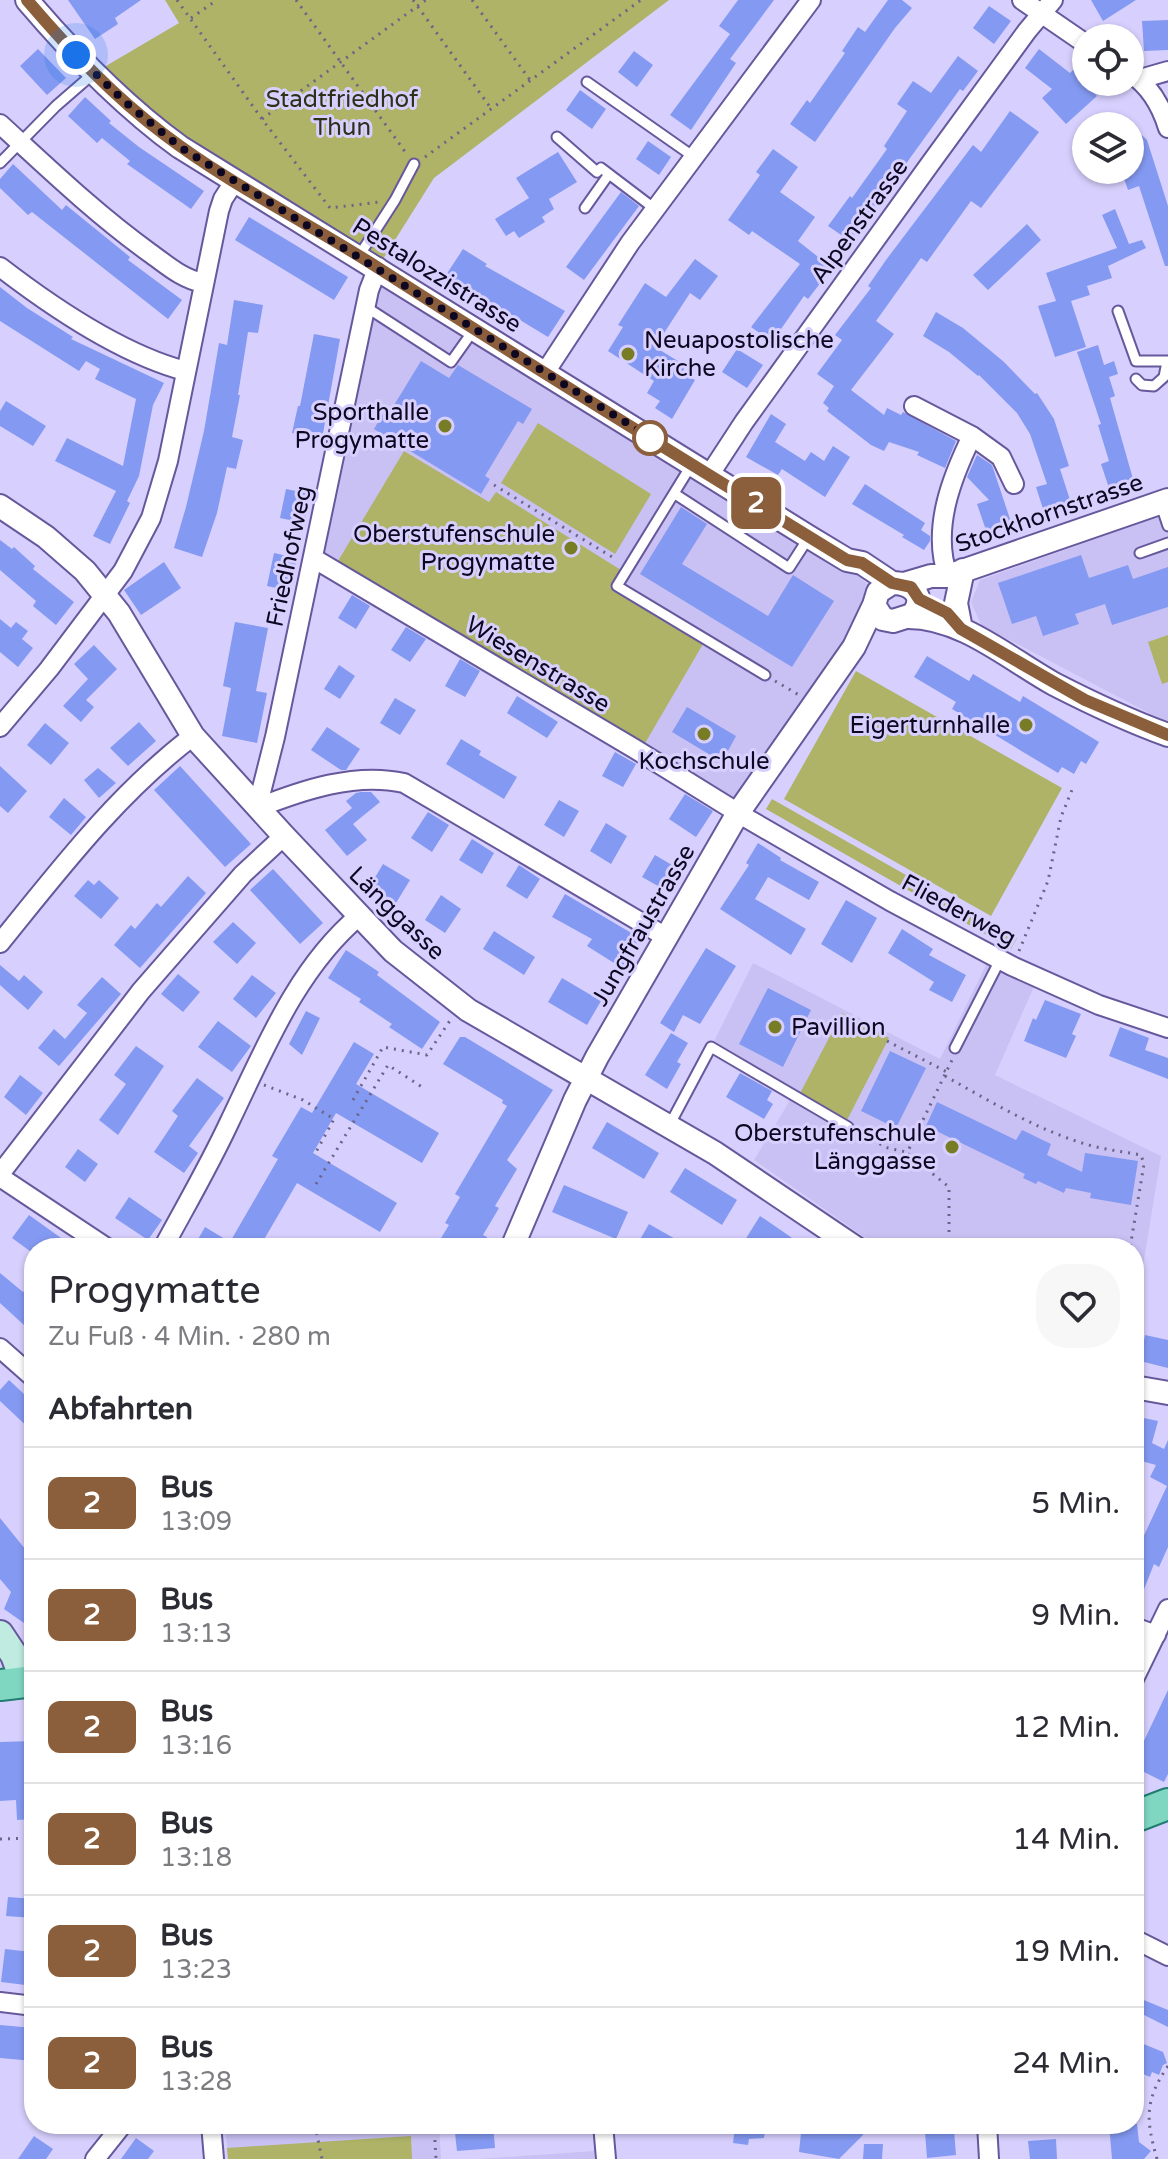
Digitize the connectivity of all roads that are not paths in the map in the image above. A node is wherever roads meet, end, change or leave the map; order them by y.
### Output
1 (27, 0) edge
2 (811, 0) edge
3 (1022, 0) edge
4 (1047, 7) edge
5 (1072, 31) edge
6 (1168, 71) edge
7 (94, 73) junction
8 (1144, 75) edge
9 (587, 82) dead end
10 (1144, 86) edge
11 (0, 124) edge
12 (1168, 128) edge
13 (557, 137) dead end
14 (20, 143) junction
15 (694, 157) junction
16 (0, 163) edge
17 (414, 164) road end
18 (609, 174) junction
19 (234, 182) junction
20 (585, 208) dead end
21 (655, 209) junction
22 (368, 262) junction
23 (0, 267) edge
24 (203, 283) junction
25 (366, 307) junction
26 (1118, 311) dead end
27 (474, 330) junction
28 (1167, 362) edge
29 (185, 371) junction
30 (544, 374) junction
31 (1136, 379) dead end
32 (914, 406) dead end
33 (972, 436) junction
34 (701, 469) junction
35 (1014, 484) dead end
36 (675, 494) junction
37 (1164, 501) edge
38 (0, 506) edge
39 (1168, 526) edge
40 (809, 537) junction
41 (1168, 543) edge
42 (1140, 553) dead end
43 (313, 558) junction
44 (847, 560) junction
45 (955, 573) junction
46 (105, 595) junction
47 (906, 600) junction
48 (875, 602) junction
49 (961, 629) junction
50 (854, 647) junction
51 (765, 675) road end
52 (4, 716) edge
53 (1168, 735) edge
54 (193, 736) junction
55 (257, 808) junction
56 (738, 813) junction
57 (284, 836) junction
58 (359, 916) junction
59 (666, 937) junction
60 (0, 943) edge
61 (1006, 963) junction
62 (1168, 1028) edge
63 (955, 1048) road end
64 (586, 1078) junction
65 (669, 1126) junction
66 (848, 1127) road end
67 (0, 1176) edge
68 (92, 1238) edge
69 (168, 1238) edge
70 (516, 1238) edge
71 (841, 1238) edge
72 (0, 1348) edge
73 (24, 1369) edge
74 (1144, 1389) edge
75 (1168, 1393) edge
76 (1168, 1609) edge
77 (1144, 1631) edge
78 (0, 1634) edge
79 (1156, 1635) junction
80 (1144, 1659) edge
81 (19, 1683) edge
82 (1168, 1804) edge
83 (1144, 1813) edge
84 (1168, 1822) edge
85 (1144, 1831) edge
86 (1144, 1944) edge
87 (1168, 1956) edge
88 (0, 2002) edge
89 (24, 2005) edge
90 (115, 2134) edge
91 (212, 2134) edge
92 (604, 2134) edge
93 (988, 2134) edge
94 (95, 2159) edge
95 (214, 2159) edge
96 (606, 2159) edge
97 (989, 2159) edge

1 - 7 street, Pestalozzistrasse
2 - 15 street
3 - 4 street
4 - 5 street
4 - 34 street, Alpenstrasse
6 - 8 street
7 - 14 lane
7 - 19 street, Pestalozzistrasse
9 - 15 lane
10 - 12 street
11 - 14 street
13 - 18 lane
14 - 16 lane
14 - 24 street
15 - 21 street
17 - 22 lane
18 - 20 lane
18 - 21 lane
19 - 22 street, Pestalozzistrasse
19 - 24 street
21 - 30 street
22 - 25 street, Friedhofweg
22 - 27 street, Pestalozzistrasse
23 - 29 street
24 - 29 street
25 - 27 lane
25 - 43 street, Friedhofweg
26 - 28 lane
27 - 30 street, Pestalozzistrasse
28 - 31 lane
29 - 46 street
30 - 34 street, Pestalozzistrasse
32 - 33 street
33 - 35 street
33 - 45 street
34 - 36 lane
34 - 40 street, Pestalozzistrasse
36 - 40 lane
36 - 51 lane
37 - 39 lane
37 - 45 street, Stockhornstrasse
38 - 46 street, Länggasse
40 - 44 street, Pestalozzistrasse
41 - 42 lane
43 - 55 street, Friedhofweg
43 - 56 street, Wiesenstrasse
44 - 47 street, Pestalozzistrasse
44 - 48 street, Pestalozzistrasse
45 - 47 street, Stockhornstrasse
45 - 49 street
46 - 52 street
46 - 54 street, Länggasse
47 - 48 street
47 - 49 street, Pestalozzistrasse
47 - 50 street, Jungfraustrasse
48 - 50 street, Jungfraustrasse
49 - 53 street, Pestalozzistrasse
50 - 56 street, Jungfraustrasse
54 - 55 street, Länggasse
54 - 60 street
55 - 57 street, Länggasse
55 - 59 street
56 - 59 street, Jungfraustrasse
56 - 61 street, Fliederweg
57 - 58 street, Länggasse
57 - 67 street
58 - 64 street, Länggasse
58 - 69 street
59 - 64 street, Jungfraustrasse
61 - 62 street, Fliederweg
61 - 63 lane
64 - 65 street, Länggasse
64 - 70 street, Jungfraustrasse
65 - 66 lane
65 - 71 street, Länggasse
67 - 68 street
72 - 73 street
74 - 75 street
76 - 79 street
77 - 79 street
78 - 81 main road
79 - 80 street
82 - 83 main road
84 - 85 main road
86 - 87 street
88 - 89 street
90 - 94 street
91 - 95 street
92 - 96 street
93 - 97 street

